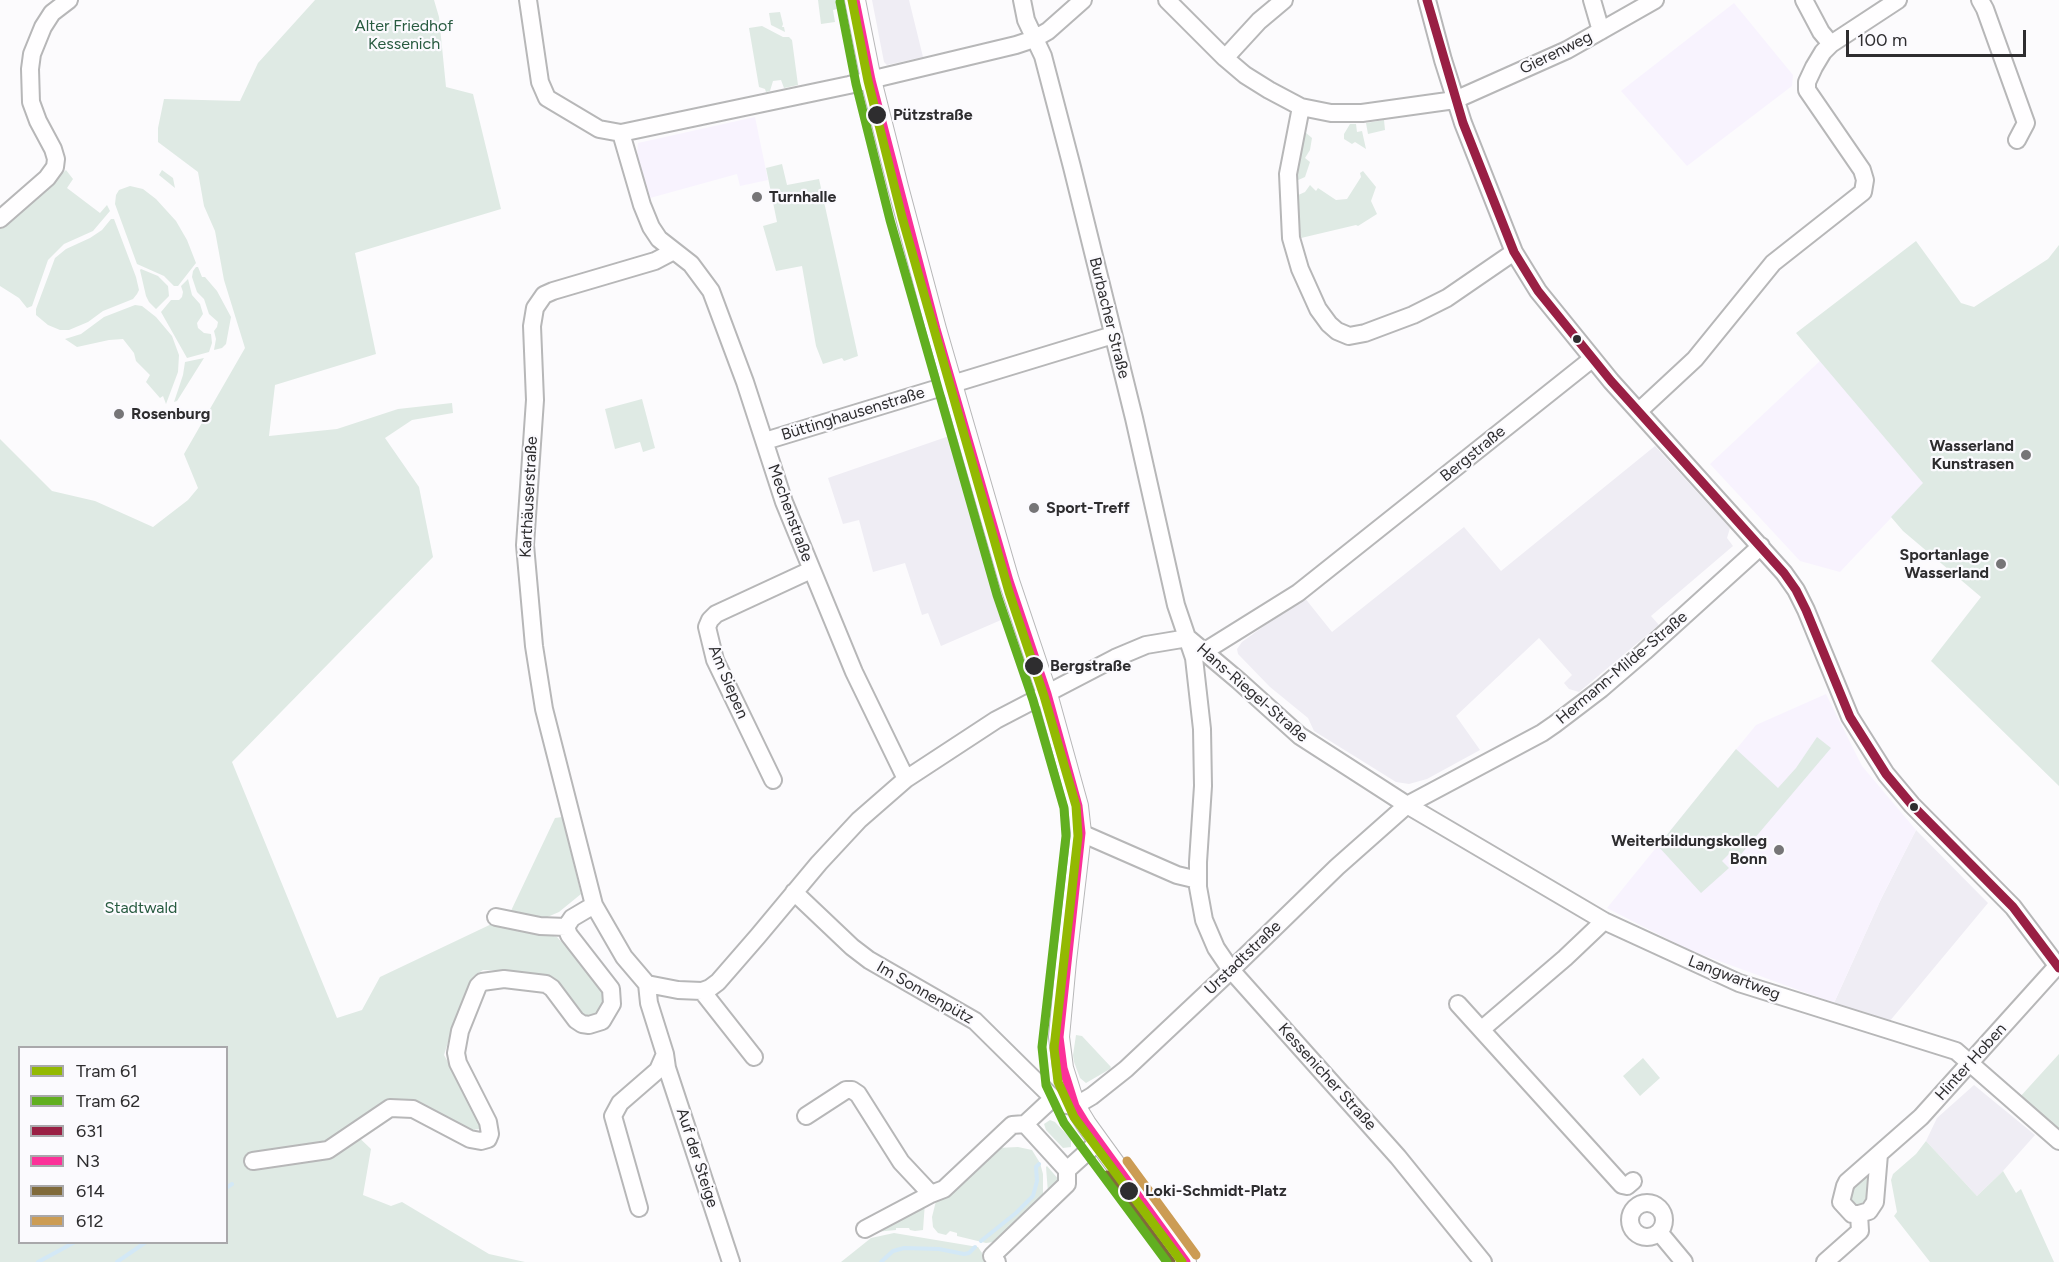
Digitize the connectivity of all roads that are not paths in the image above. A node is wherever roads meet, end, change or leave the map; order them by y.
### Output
1 (69, 0) edge
2 (528, 0) edge
3 (855, 0) edge
4 (1022, 0) edge
5 (1083, 0) edge
6 (1167, 0) edge
7 (1284, 0) edge
8 (1427, 0) edge
9 (1592, 0) edge
10 (1655, 0) edge
11 (1804, 0) edge
12 (1898, 0) edge
13 (1980, 0) edge
14 (1602, 31) junction
15 (1034, 39) junction
16 (1831, 44) junction
17 (1225, 58) junction
18 (871, 80) junction
19 (1455, 100) junction
20 (1301, 107) junction
21 (621, 133) junction
22 (2018, 140) dead end
23 (0, 219) edge
24 (674, 251) junction
25 (1514, 252) junction
26 (1113, 335) junction
27 (1592, 359) junction
28 (953, 384) junction
29 (1639, 411) junction
30 (765, 441) junction
31 (1761, 546) junction
32 (811, 570) junction
33 (1188, 638) junction
34 (1205, 651) junction
35 (1047, 694) junction
36 (906, 779) junction
37 (773, 780) dead end
38 (1407, 805) junction
39 (1081, 833) junction
40 (1198, 880) junction
41 (794, 892) junction
42 (594, 905) junction
43 (496, 917) dead end
44 (1604, 921) junction
45 (566, 927) junction
46 (2058, 966) edge
47 (1231, 970) junction
48 (647, 984) junction
49 (702, 991) junction
50 (1458, 1004) dead end
51 (1482, 1029) junction
52 (665, 1054) junction
53 (754, 1057) dead end
54 (1971, 1063) junction
55 (1053, 1098) junction
56 (1076, 1106) junction
57 (806, 1116) dead end
58 (1025, 1124) junction
59 (2059, 1141) edge
60 (1098, 1142) junction
61 (1879, 1154) junction
62 (253, 1161) dead end
63 (1068, 1170) junction
64 (1633, 1181) dead end
65 (931, 1194) junction
66 (639, 1208) dead end
67 (1859, 1214) junction
68 (865, 1229) dead end
69 (1659, 1232) dead end
70 (994, 1259) edge
71 (731, 1262) edge
72 (1186, 1262) edge
73 (1483, 1262) edge
74 (1684, 1262) edge
75 (1825, 1262) edge

1 - 23 street
2 - 21 street
3 - 18 main road
4 - 15 street, Burbacher Straße
5 - 15 street
6 - 17 street, Gierenweg
7 - 17 street
8 - 19 street
9 - 14 street
10 - 14 street, Gierenweg
11 - 16 street
12 - 16 street
13 - 22 street
14 - 19 street, Gierenweg
15 - 18 street
15 - 26 street, Burbacher Straße
16 - 29 street
17 - 20 street, Gierenweg
18 - 21 street
18 - 28 main road
19 - 20 street, Gierenweg
19 - 25 street
20 - 25 street
21 - 24 street, Mechenstraße
24 - 30 street, Mechenstraße
24 - 42 street, Karthäuserstraße
25 - 27 street
26 - 28 street, Büttinghausenstraße
26 - 33 street, Burbacher Straße
27 - 29 street
27 - 34 street, Bergstraße
28 - 30 street, Büttinghausenstraße
28 - 35 main road
29 - 31 street
30 - 32 street, Mechenstraße
31 - 38 street, Hermann-Milde-Straße
31 - 46 street
32 - 36 street, Mechenstraße
32 - 37 street, Am Siepen
33 - 34 street, Hans-Riegel-Straße
33 - 35 street
33 - 40 street, Kessenicher Straße
34 - 38 street, Hans-Riegel-Straße
35 - 36 street
35 - 39 main road
36 - 41 street
38 - 44 street, Langwartweg
38 - 47 street, Urstadtstraße
39 - 40 street
39 - 56 main road
40 - 47 street, Kessenicher Straße
41 - 49 street
41 - 55 street, Im Sonnenpütz
42 - 45 street
42 - 48 street
43 - 45 street
44 - 51 street
44 - 54 street, Langwartweg
45 - 62 street
46 - 54 street, Hinter Hoben
47 - 56 street, Urstadtstraße
47 - 73 street, Kessenicher Straße
48 - 49 street
48 - 52 street, Auf der Steige
49 - 53 street
50 - 51 street
51 - 64 street
52 - 66 street
52 - 71 street, Auf der Steige
54 - 59 street, Langwartweg
54 - 61 street, Hinter Hoben
55 - 56 street
55 - 58 street
56 - 60 main road
57 - 65 street
58 - 63 street
58 - 65 street
60 - 63 street
60 - 72 main road
61 - 67 street
61 - 67 street, Hinter Hoben
63 - 70 street
65 - 68 street
67 - 75 street
69 - 74 street

